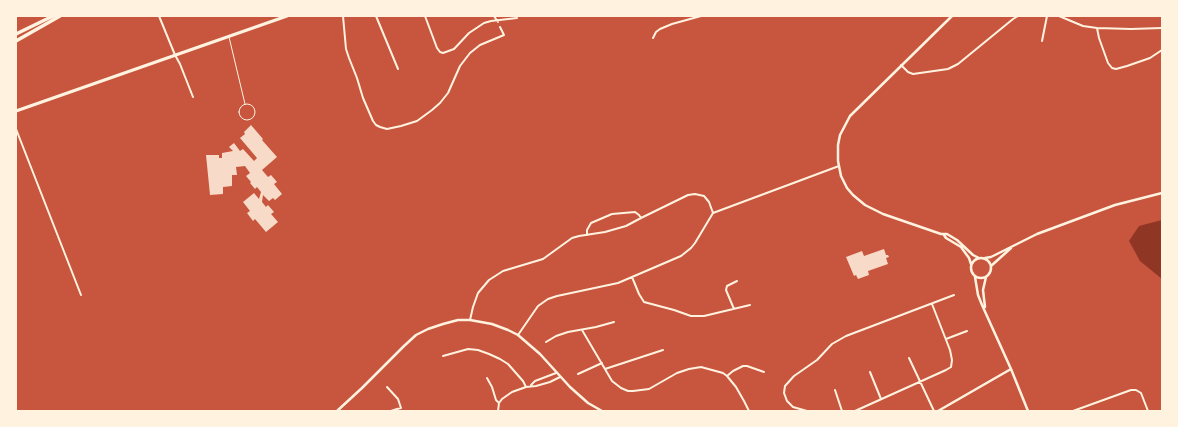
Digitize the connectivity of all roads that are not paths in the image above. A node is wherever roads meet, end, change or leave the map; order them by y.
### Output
1 (52, 16) edge
2 (60, 16) edge
3 (160, 16) edge
4 (286, 16) edge
5 (343, 16) edge
6 (376, 16) edge
7 (425, 16) edge
8 (494, 16) edge
9 (701, 16) edge
10 (952, 16) edge
11 (1018, 16) edge
12 (1047, 16) edge
13 (1059, 16) edge
14 (517, 18) dead end
15 (497, 21) junction
16 (500, 27) dead end
17 (1097, 28) junction
18 (1162, 28) edge
19 (16, 34) edge
20 (228, 36) junction
21 (653, 38) dead end
22 (16, 41) edge
23 (1042, 41) dead end
24 (1162, 50) edge
25 (175, 55) junction
26 (901, 65) junction
27 (398, 69) dead end
28 (193, 97) dead end
29 (245, 104) junction
30 (16, 111) edge
31 (16, 130) edge
32 (839, 166) junction
33 (1162, 193) edge
34 (714, 213) junction
35 (641, 218) junction
36 (587, 235) junction
37 (944, 235) junction
38 (1012, 247) junction
39 (979, 258) junction
40 (985, 258) junction
41 (971, 264) junction
42 (991, 266) junction
43 (632, 277) junction
44 (975, 277) junction
45 (986, 277) junction
46 (737, 281) dead end
47 (80, 295) dead end
48 (954, 295) dead end
49 (932, 304) junction
50 (750, 305) dead end
51 (734, 309) junction
52 (985, 312) junction
53 (470, 320) junction
54 (614, 322) dead end
55 (582, 330) junction
56 (967, 331) dead end
57 (518, 335) junction
58 (946, 340) junction
59 (546, 342) dead end
60 (663, 350) dead end
61 (442, 356) dead end
62 (909, 358) dead end
63 (602, 363) junction
64 (1011, 369) junction
65 (605, 370) junction
66 (764, 372) dead end
67 (870, 372) dead end
68 (556, 373) junction
69 (578, 374) dead end
70 (727, 376) junction
71 (560, 377) junction
72 (487, 378) dead end
73 (920, 382) junction
74 (530, 386) junction
75 (387, 387) dead end
76 (526, 387) junction
77 (835, 390) dead end
78 (881, 399) junction
79 (499, 403) junction
80 (401, 408) junction
81 (337, 411) edge
82 (392, 411) edge
83 (403, 411) edge
84 (498, 411) edge
85 (602, 411) edge
86 (748, 411) edge
87 (807, 411) edge
88 (842, 411) edge
89 (854, 411) edge
90 (934, 411) edge
91 (938, 411) edge
92 (1028, 411) edge
93 (1073, 411) edge
94 (1148, 411) edge

1 - 19 highway
2 - 22 highway
3 - 25 street
4 - 20 main road
5 - 16 street
6 - 27 street
7 - 15 street
8 - 15 street
9 - 21 street
10 - 26 street
11 - 26 street
12 - 23 street
13 - 17 street
14 - 15 street
17 - 18 street
17 - 24 street
20 - 25 main road
20 - 29 lane
25 - 28 street
25 - 30 main road
26 - 32 street
29 - 29 lane
31 - 47 street
32 - 34 street
32 - 37 street
33 - 38 street
34 - 35 street
34 - 43 street
35 - 36 street
35 - 36 street
36 - 53 street
37 - 39 street
37 - 41 street
38 - 40 street
38 - 42 street
39 - 40 street
39 - 41 street
40 - 42 street
41 - 44 street
42 - 45 street
43 - 51 street
43 - 57 street
44 - 45 street
44 - 52 street
45 - 52 street
46 - 51 street
48 - 49 street
49 - 58 street
49 - 87 street
50 - 51 street
52 - 64 street
53 - 57 street
53 - 81 street
54 - 55 street
55 - 59 street
55 - 63 street
56 - 58 street
57 - 68 street
58 - 73 street
60 - 65 street
61 - 76 street
62 - 73 street
63 - 65 street
63 - 69 street
64 - 91 street
64 - 92 street
65 - 70 street
66 - 70 street
67 - 78 street
68 - 71 street
68 - 74 street
70 - 86 street
71 - 74 street
71 - 85 street
72 - 79 street
73 - 78 street
73 - 90 street
74 - 76 street
75 - 80 street
76 - 79 street
77 - 88 street
78 - 89 street
79 - 84 street
80 - 82 street
80 - 83 street
93 - 94 street

